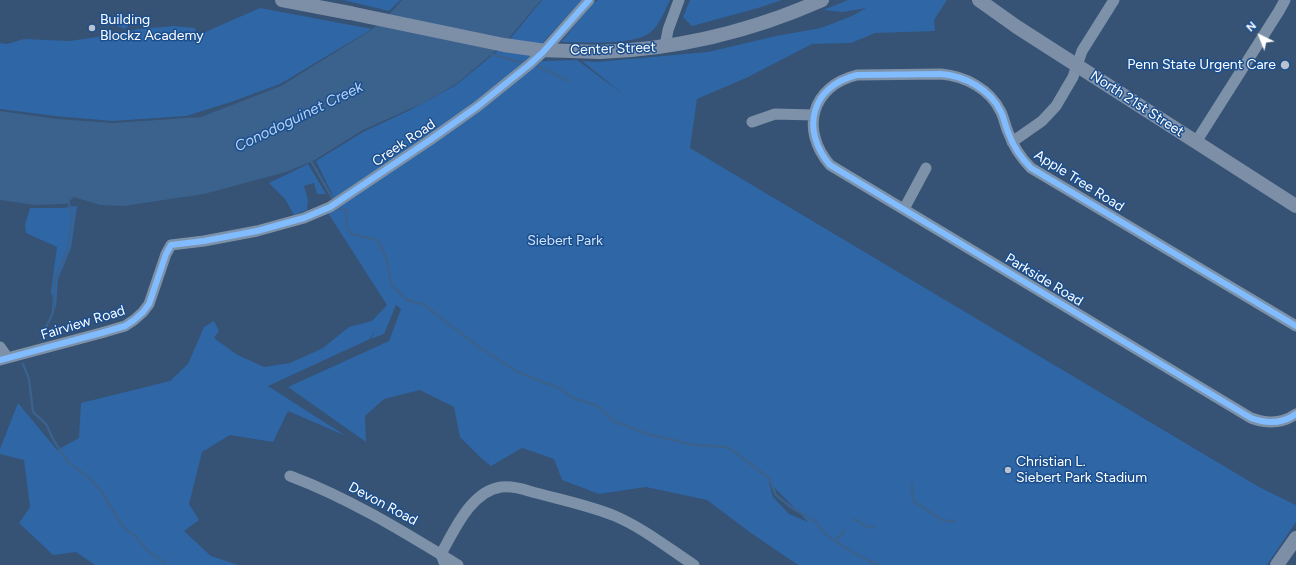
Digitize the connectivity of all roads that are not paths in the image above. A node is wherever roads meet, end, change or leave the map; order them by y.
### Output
1 (282, 0) edge
2 (589, 0) edge
3 (679, 0) edge
4 (822, 0) edge
5 (979, 0) edge
6 (1114, 0) edge
7 (1285, 0) edge
8 (665, 46) junction
9 (1078, 66) junction
10 (814, 115) junction
11 (752, 122) dead end
12 (1012, 142) junction
13 (1196, 142) junction
14 (926, 168) dead end
15 (1296, 206) edge
16 (904, 209) junction
17 (196, 242) joint
18 (1296, 326) edge
19 (0, 346) edge
20 (4, 358) edge
21 (1296, 414) edge
22 (290, 476) dead end
23 (1296, 538) edge
24 (443, 560) edge
25 (458, 565) edge
26 (694, 565) edge
27 (1277, 565) edge

1 - 8 main road, Center Street, bridge
2 - 17 street, Creek Road
3 - 8 street
4 - 8 main road, Center Street
5 - 9 main road, North 21st Street
6 - 9 street
7 - 13 street
9 - 12 street
9 - 13 main road, North 21st Street
10 - 11 street
10 - 12 street, Apple Tree Road
10 - 16 street, Parkside Road
12 - 18 street, Apple Tree Road
13 - 15 main road, North 21st Street
14 - 16 street
16 - 21 street, Parkside Road
17 - 20 street, Fairview Road
19 - 20 street
22 - 24 street, Devon Road
23 - 27 main road
24 - 25 street, Devon Road
24 - 26 street

